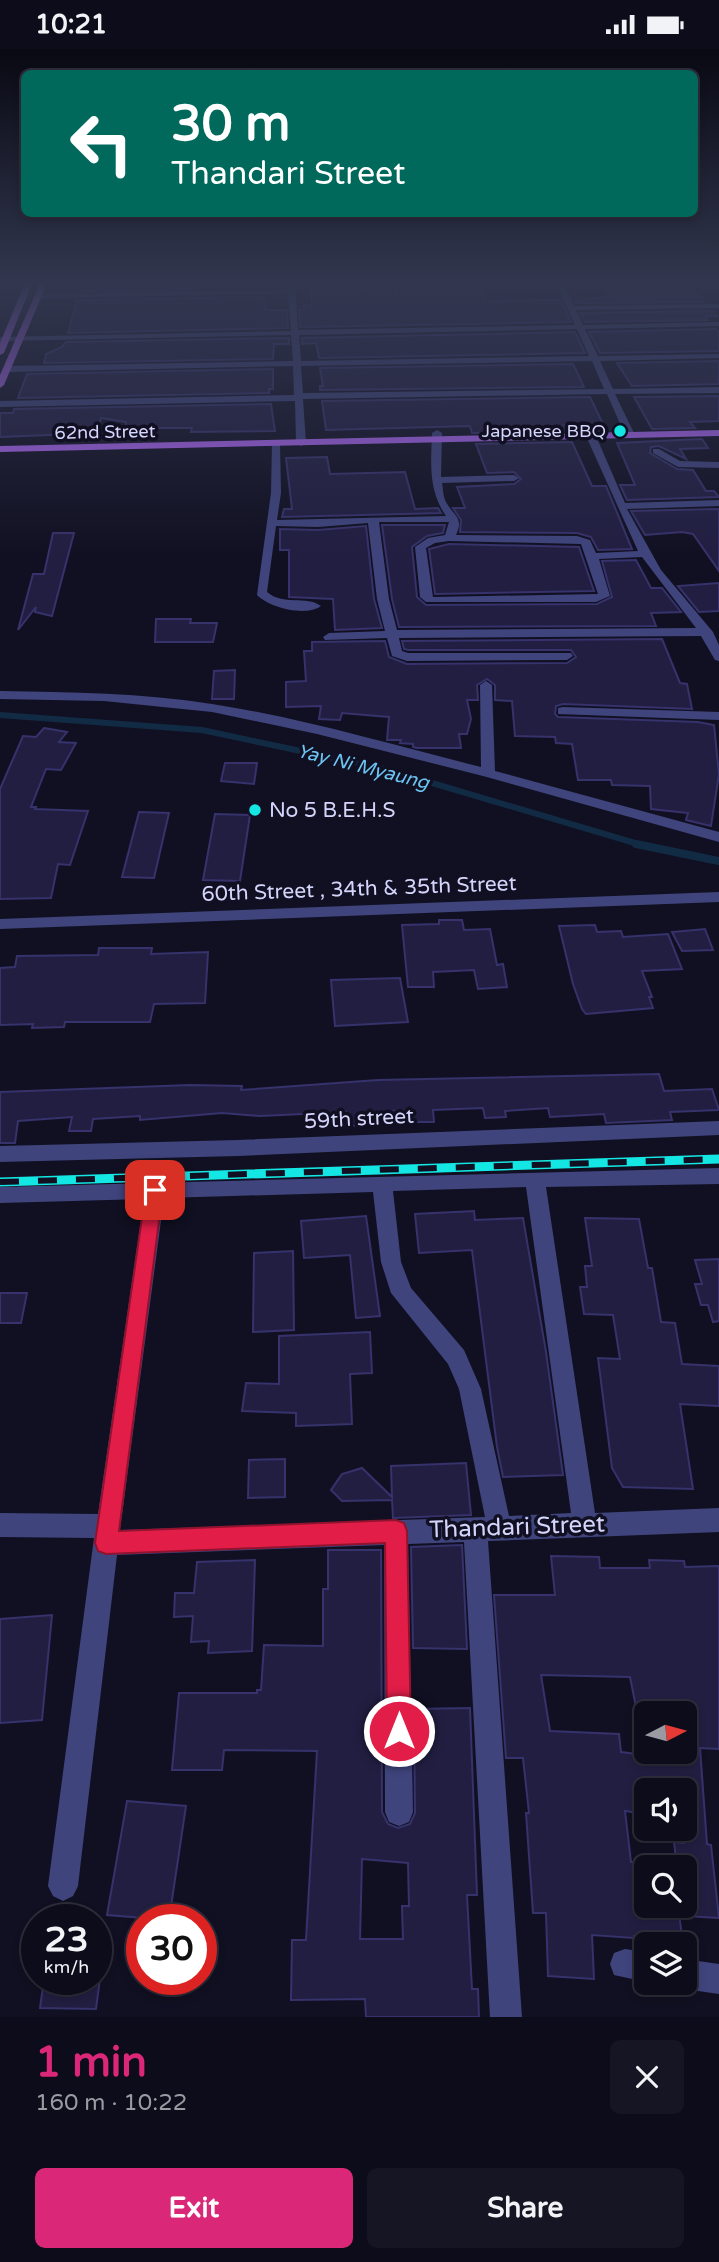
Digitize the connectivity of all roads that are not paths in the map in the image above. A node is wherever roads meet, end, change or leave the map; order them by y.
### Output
1 (297, 373) edge
2 (602, 373) edge
3 (719, 390) edge
4 (611, 392) junction
5 (298, 397) junction
6 (0, 404) edge
7 (719, 431) edge
8 (629, 432) junction
9 (437, 436) junction
10 (592, 436) junction
11 (301, 439) junction
12 (0, 442) edge
13 (275, 443) junction
14 (0, 449) edge
15 (656, 451) dead end
16 (719, 465) edge
17 (514, 478) dead end
18 (437, 480) junction
19 (622, 506) junction
20 (717, 506) edge
21 (373, 519) junction
22 (454, 519) junction
23 (271, 523) junction
24 (449, 538) junction
25 (646, 554) junction
26 (592, 556) junction
27 (315, 606) dead end
28 (710, 630) edge
29 (392, 634) junction
30 (329, 637) dead end
31 (567, 656) dead end
32 (719, 657) edge
33 (486, 685) dead end
34 (0, 695) edge
35 (563, 711) dead end
36 (719, 716) edge
37 (488, 773) junction
38 (719, 837) edge
39 (719, 897) edge
40 (0, 924) edge
41 (719, 1128) edge
42 (0, 1154) edge
43 (719, 1176) edge
44 (535, 1179) junction
45 (382, 1183) junction
46 (155, 1190) junction
47 (0, 1195) edge
48 (719, 1520) edge
49 (0, 1525) edge
50 (585, 1525) junction
51 (488, 1528) junction
52 (396, 1531) junction
53 (107, 1534) junction
54 (399, 1812) dead end
55 (63, 1886) dead end
56 (697, 1975) edge
57 (719, 1979) edge
58 (506, 2017) edge

1 - 5 street
2 - 4 street
3 - 4 street
4 - 5 street
4 - 8 street
5 - 6 street
5 - 11 street
7 - 8 main road
8 - 9 main road, 62nd Street
8 - 10 main road, 62nd Street
9 - 10 main road, 62nd Street
9 - 11 main road, 62nd Street
9 - 18 street
10 - 19 street
11 - 12 main road, 62nd Street
11 - 13 main road, 62nd Street
13 - 14 main road, 62nd Street
13 - 23 street
15 - 16 street
17 - 18 street
18 - 22 street
19 - 20 street
19 - 25 street
21 - 22 street
21 - 23 street
21 - 29 street
22 - 24 street
23 - 27 street
24 - 26 street
24 - 26 street
25 - 26 street
25 - 28 street
28 - 29 street
28 - 32 street
29 - 30 street
29 - 31 street
33 - 37 street
34 - 37 street
35 - 36 street
37 - 38 street
39 - 40 street, 60th Street , 34th & 35th Street
41 - 42 street, 59th street
43 - 44 street
44 - 45 street
44 - 50 street
45 - 46 street
45 - 51 street
46 - 47 street
46 - 53 street
48 - 50 street, Thandari Street
49 - 53 street, Thandari Street
50 - 51 street, Thandari Street
51 - 52 street, Thandari Street
51 - 58 street
52 - 53 street, Thandari Street
52 - 54 street
53 - 55 street
56 - 57 street

